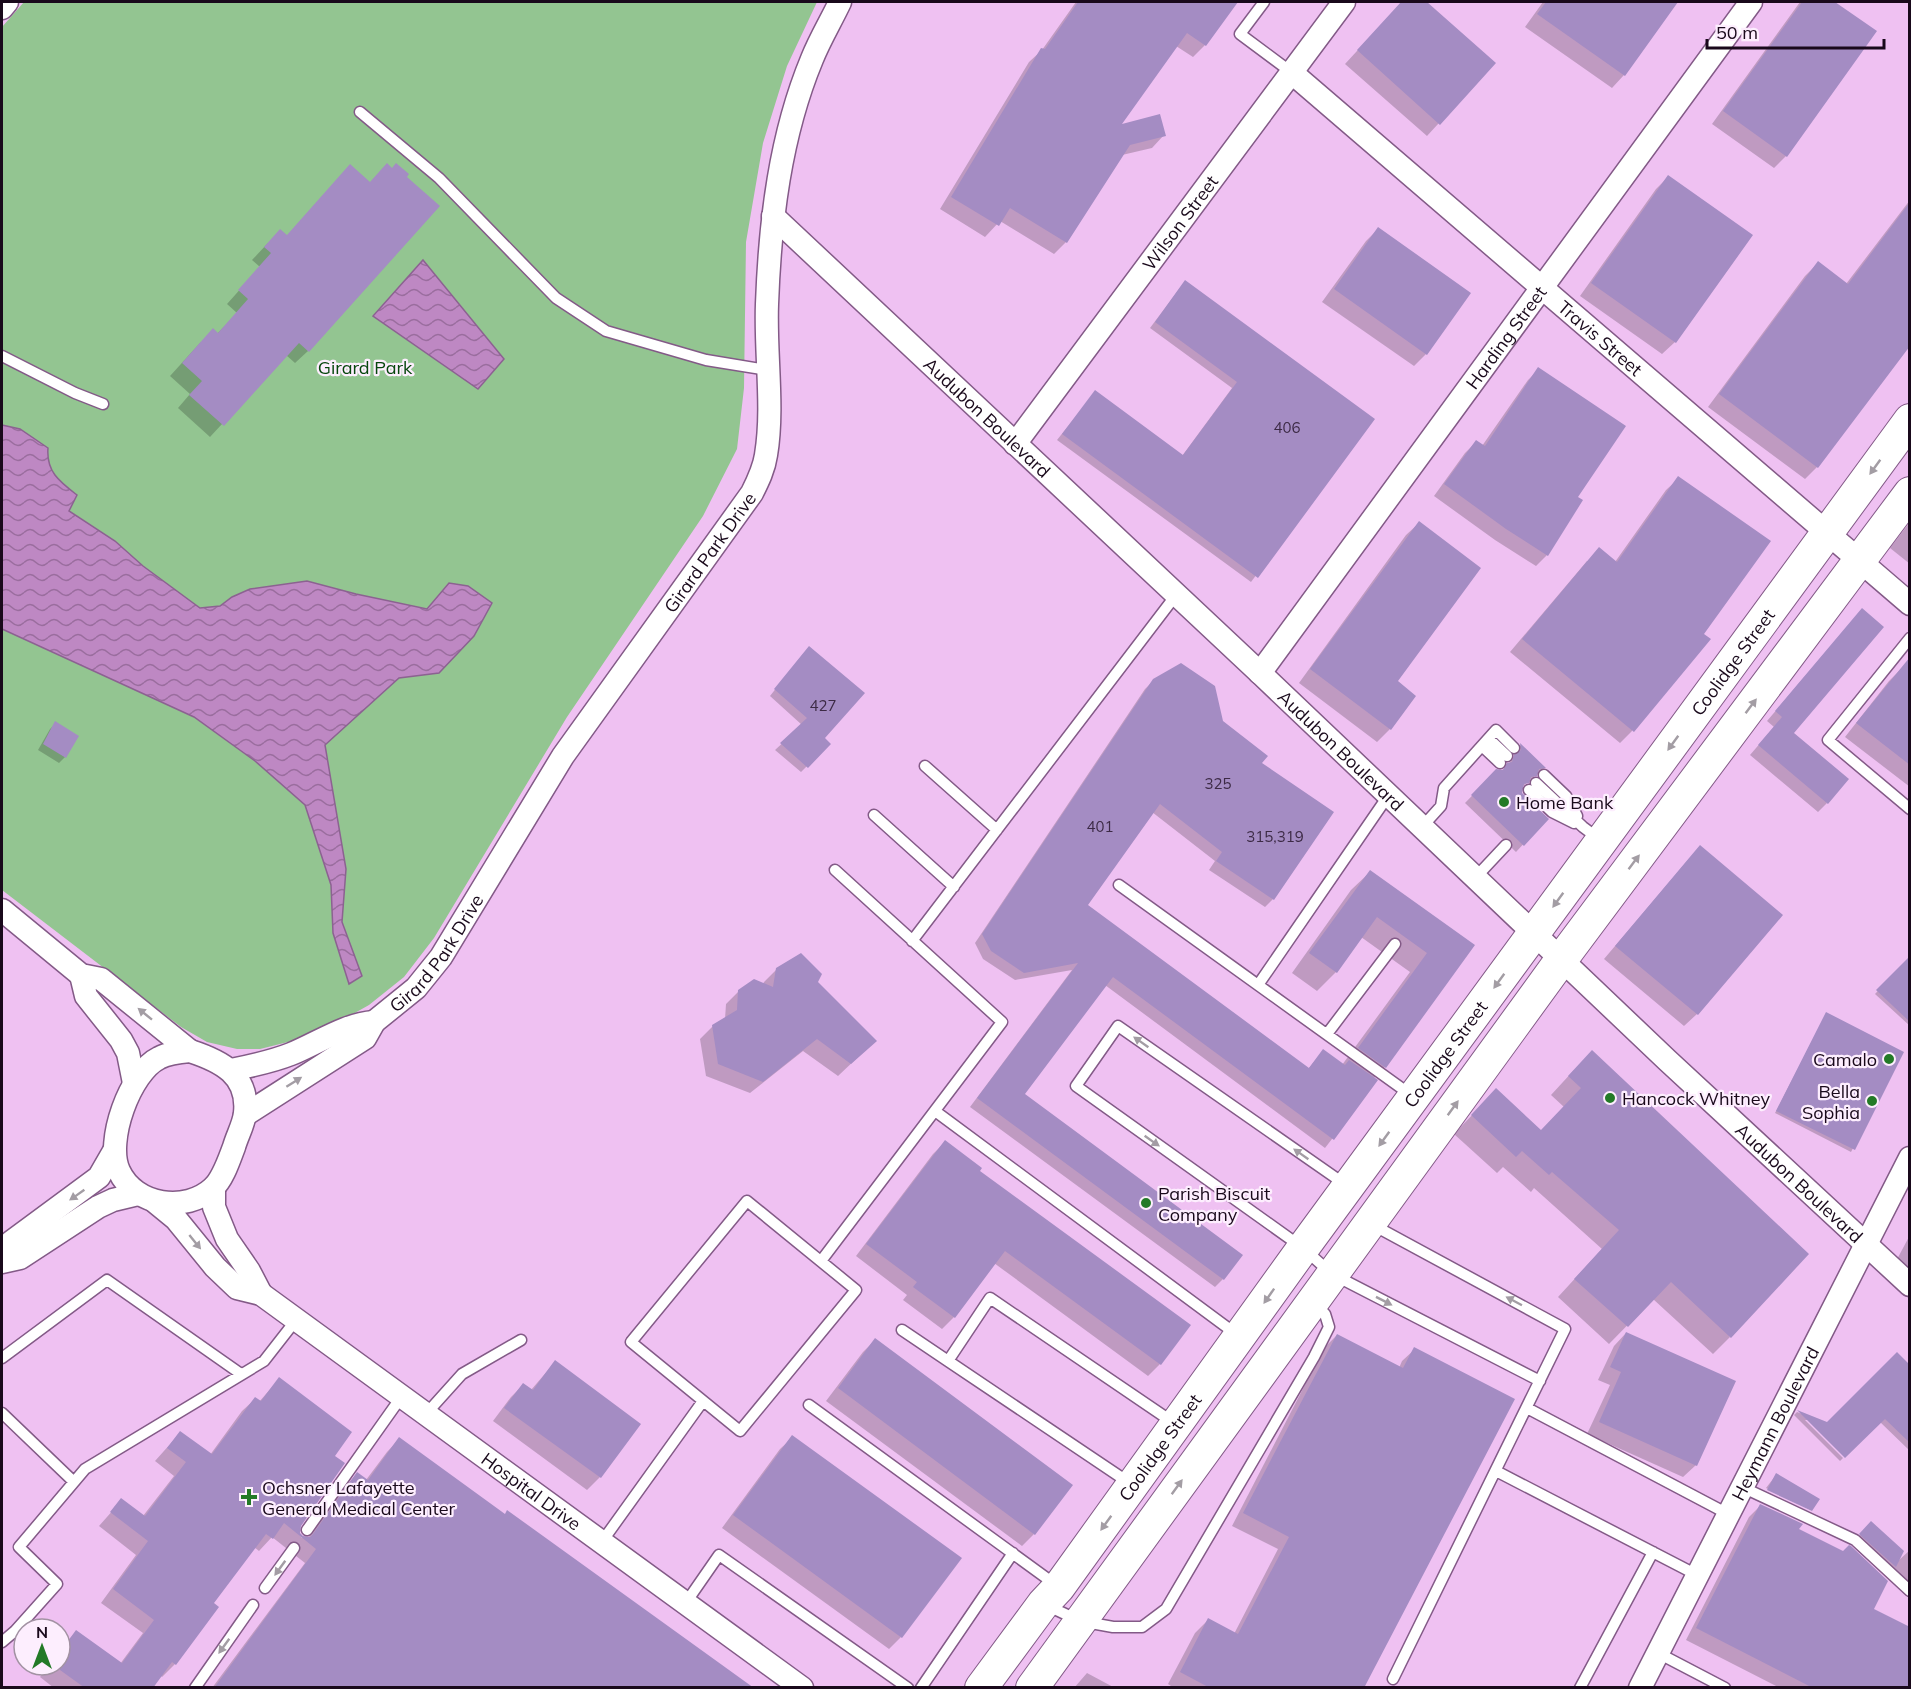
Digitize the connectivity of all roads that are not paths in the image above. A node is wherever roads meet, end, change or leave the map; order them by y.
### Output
1 (7, 2) edge
2 (840, 2) edge
3 (1264, 2) edge
4 (1344, 2) edge
5 (1751, 2) edge
6 (2, 8) edge
7 (1292, 72) junction
8 (360, 112) dead end
9 (773, 216) junction
10 (1543, 288) junction
11 (2, 356) edge
12 (767, 370) junction
13 (103, 404) dead end
14 (1910, 420) edge
15 (1015, 444) junction
16 (1910, 493) edge
17 (1827, 533) junction
18 (1860, 561) junction
19 (1176, 595) junction
20 (1910, 604) edge
21 (1910, 638) edge
22 (1260, 673) junction
23 (1485, 742) junction
24 (925, 766) dead end
25 (1388, 796) junction
26 (1910, 809) edge
27 (874, 815) dead end
28 (1422, 827) junction
29 (997, 830) junction
30 (1592, 834) junction
31 (1506, 845) dead end
32 (835, 870) dead end
33 (1475, 879) junction
34 (1119, 885) dead end
35 (954, 887) junction
36 (2, 910) edge
37 (1533, 934) junction
38 (912, 941) junction
39 (1395, 944) dead end
40 (1561, 960) junction
41 (81, 975) junction
42 (1258, 985) junction
43 (374, 1022) junction
44 (1327, 1034) junction
45 (190, 1051) junction
46 (231, 1070) junction
47 (134, 1083) junction
48 (1414, 1097) junction
49 (935, 1111) junction
50 (245, 1115) junction
51 (114, 1151) junction
52 (1910, 1158) edge
53 (214, 1187) junction
54 (1348, 1187) junction
55 (146, 1197) junction
56 (1369, 1223) junction
57 (1866, 1244) junction
58 (1303, 1248) junction
59 (2, 1260) edge
60 (821, 1261) junction
61 (1332, 1274) junction
62 (1910, 1285) edge
63 (261, 1294) junction
64 (1312, 1301) junction
65 (296, 1320) junction
66 (902, 1330) dead end
67 (1240, 1337) junction
68 (521, 1340) dead end
69 (2, 1358) edge
70 (948, 1361) junction
71 (241, 1374) junction
72 (1540, 1381) junction
73 (402, 1396) junction
74 (703, 1401) junction
75 (809, 1405) dead end
76 (1527, 1408) junction
77 (2, 1413) edge
78 (426, 1414) junction
79 (1176, 1425) junction
80 (1496, 1471) junction
81 (74, 1482) junction
82 (1132, 1485) junction
83 (1742, 1487) junction
84 (1728, 1514) junction
85 (307, 1530) dead end
86 (601, 1542) junction
87 (294, 1548) dead end
88 (1653, 1552) junction
89 (1012, 1553) junction
90 (1697, 1575) junction
91 (265, 1588) dead end
92 (1910, 1591) edge
93 (1051, 1595) junction
94 (685, 1604) junction
95 (253, 1605) dead end
96 (1080, 1621) junction
97 (2, 1642) edge
98 (1658, 1653) junction
99 (1393, 1679) dead end
100 (1710, 1684) edge
101 (195, 1688) edge
102 (802, 1688) edge
103 (908, 1688) edge
104 (921, 1688) edge
105 (981, 1688) edge
106 (1032, 1688) edge
107 (1580, 1688) edge
108 (1640, 1688) edge
109 (1725, 1688) edge

1 - 6 street
2 - 9 street, Girard Park Drive
3 - 7 lane
4 - 7 street, Wilson Street
5 - 10 street, Harding Street
7 - 10 street, Travis Street
7 - 15 street, Wilson Street
8 - 12 lane
9 - 12 street, Girard Park Drive
9 - 15 street, Audubon Boulevard
10 - 17 street, Travis Street
10 - 22 street, Harding Street
11 - 13 lane
12 - 43 street, Girard Park Drive
14 -> 17 street, Coolidge Street
15 - 19 street, Audubon Boulevard
16 - 18 street, Coolidge Street
17 - 18 street, Travis Street
17 -> 30 street, Coolidge Street
18 - 20 street, Travis Street
40 -> 18 street, Coolidge Street
19 - 22 street, Audubon Boulevard
19 - 29 lane
21 - 26 lane
22 - 25 street, Audubon Boulevard
23 - 23 lane
23 - 28 lane
24 - 29 lane
25 - 28 street, Audubon Boulevard
25 - 42 lane
27 - 35 lane
28 - 33 street, Audubon Boulevard
29 - 35 lane
30 - 30 lane
30 -> 37 street, Coolidge Street
31 - 33 lane
32 - 38 lane
33 - 37 street, Audubon Boulevard
34 - 42 lane
35 - 38 lane
36 - 41 street
37 - 40 street, Audubon Boulevard
37 -> 48 street, Coolidge Street
38 - 49 lane
39 - 44 lane
56 -> 40 street, Coolidge Street
40 - 57 street, Audubon Boulevard
45 -> 41 street
41 - 47 street
42 - 44 lane
43 - 46 street, Girard Park Drive
50 -> 43 street, Girard Park Drive
44 - 48 lane
45 - 46 street
45 - 47 street
46 - 50 street
47 - 51 street
48 -> 54 street, Coolidge Street
49 - 60 lane
49 - 67 lane
50 - 53 street
51 - 55 street
51 -> 59 street
52 - 57 street, Heymann Boulevard
53 - 55 street
53 - 63 street, Hospital Drive
54 - 58 street, Coolidge Street
54 -> 58 lane
55 - 59 street
55 -> 63 street, Hospital Drive
56 - 61 street, Coolidge Street
72 -> 56 lane
57 - 62 street, Audubon Boulevard
57 - 83 street, Heymann Boulevard
58 - 61 lane
58 -> 67 street, Coolidge Street
60 - 74 lane
60 - 74 lane
61 - 64 street, Coolidge Street
61 -> 72 lane
63 - 65 street, Hospital Drive
96 -> 64 street, Coolidge Street
64 - 96 lane
65 - 71 lane
65 - 73 street, Hospital Drive
66 - 70 lane
67 - 79 street, Coolidge Street
68 - 78 lane
69 - 71 lane
70 - 79 lane
70 - 82 lane
71 - 81 lane
72 - 76 lane
73 - 78 street, Hospital Drive
73 - 85 lane
74 - 86 lane
75 - 89 lane
76 - 80 lane
76 - 84 lane
77 - 81 lane
78 - 86 street, Hospital Drive
79 - 82 street, Coolidge Street
80 - 88 lane
80 - 99 lane
81 - 97 lane
82 -> 93 street, Coolidge Street
83 - 84 street, Heymann Boulevard
83 - 92 lane
84 - 90 street, Heymann Boulevard
86 - 94 street, Hospital Drive
87 -> 91 lane
88 - 90 lane
88 - 107 lane
89 - 93 lane
89 - 104 lane
90 - 98 street, Heymann Boulevard
93 - 96 lane
93 - 105 street, Coolidge Street
94 - 102 street, Hospital Drive
94 - 103 lane
95 -> 101 lane
96 - 106 street, Coolidge Street
98 - 100 lane
98 - 108 street, Heymann Boulevard
100 - 109 lane

